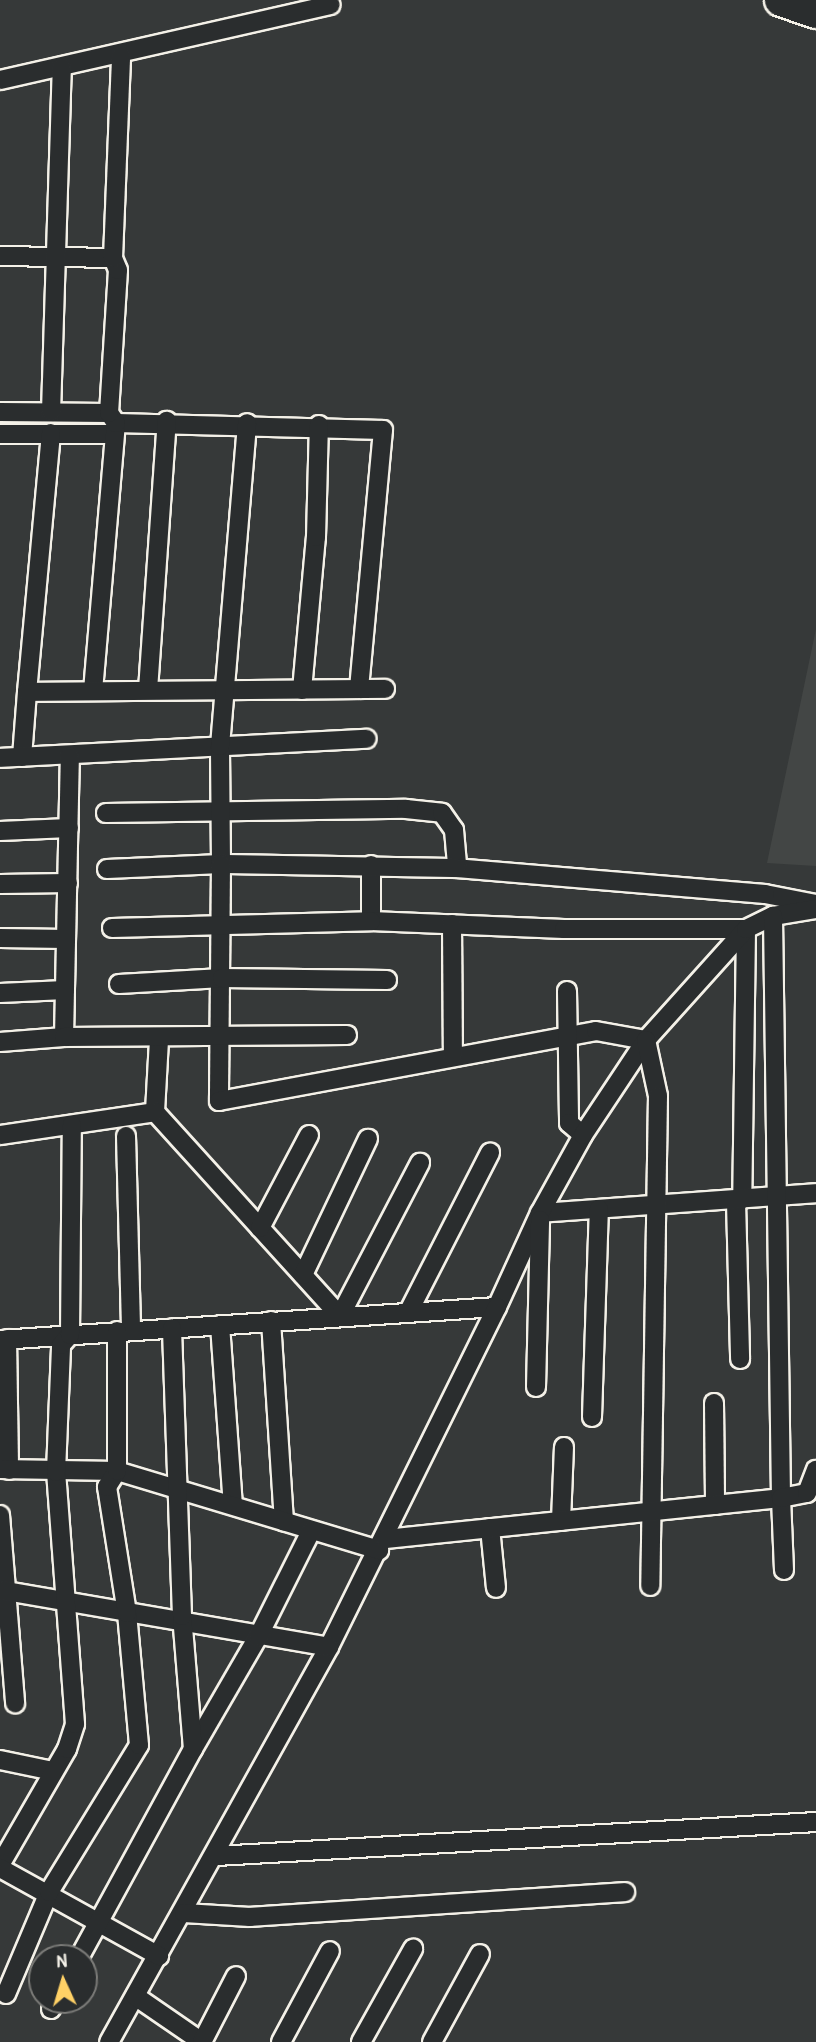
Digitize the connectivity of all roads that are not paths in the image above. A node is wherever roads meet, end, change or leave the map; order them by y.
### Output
1 (781, 0) edge
2 (331, 5) dead end
3 (816, 12) edge
4 (121, 55) junction
5 (62, 67) junction
6 (0, 80) edge
7 (0, 256) edge
8 (55, 257) junction
9 (113, 258) junction
10 (0, 412) edge
11 (51, 412) junction
12 (167, 421) junction
13 (113, 423) junction
14 (247, 423) junction
15 (319, 425) junction
16 (51, 433) junction
17 (0, 434) edge
18 (223, 688) junction
19 (359, 689) junction
20 (385, 689) dead end
21 (148, 690) junction
22 (302, 690) junction
23 (93, 691) junction
24 (27, 692) junction
25 (367, 739) dead end
26 (220, 746) junction
27 (70, 756) junction
28 (22, 757) junction
29 (0, 758) edge
30 (222, 811) junction
31 (106, 813) dead end
32 (69, 828) junction
33 (0, 831) edge
34 (220, 864) junction
35 (371, 865) junction
36 (457, 868) junction
37 (107, 869) dead end
38 (68, 883) junction
39 (0, 884) edge
40 (816, 906) edge
41 (773, 916) junction
42 (371, 921) junction
43 (221, 924) junction
44 (452, 924) junction
45 (112, 928) dead end
46 (746, 929) junction
47 (0, 939) edge
48 (66, 939) junction
49 (222, 978) junction
50 (387, 980) dead end
51 (119, 984) dead end
52 (65, 990) junction
53 (567, 991) dead end
54 (0, 993) edge
55 (220, 1035) junction
56 (347, 1035) dead end
57 (565, 1036) junction
58 (64, 1037) junction
59 (159, 1040) junction
60 (646, 1040) junction
61 (0, 1042) edge
62 (453, 1056) junction
63 (155, 1112) junction
64 (72, 1125) junction
65 (0, 1135) edge
66 (309, 1135) dead end
67 (583, 1135) junction
68 (126, 1136) dead end
69 (368, 1139) dead end
70 (489, 1153) dead end
71 (420, 1163) dead end
72 (816, 1193) edge
73 (779, 1196) junction
74 (739, 1200) junction
75 (656, 1206) junction
76 (599, 1209) junction
77 (540, 1213) junction
78 (260, 1228) junction
79 (303, 1275) junction
80 (497, 1307) junction
81 (409, 1311) junction
82 (340, 1316) junction
83 (271, 1321) junction
84 (220, 1325) junction
85 (172, 1328) junction
86 (124, 1331) junction
87 (69, 1335) junction
88 (4, 1340) edge
89 (740, 1359) dead end
90 (536, 1387) dead end
91 (714, 1403) dead end
92 (592, 1417) dead end
93 (564, 1447) dead end
94 (4, 1469) edge
95 (816, 1470) edge
96 (117, 1471) junction
97 (56, 1472) junction
98 (176, 1486) junction
99 (780, 1498) junction
100 (233, 1505) junction
101 (715, 1505) junction
102 (648, 1512) junction
103 (0, 1515) edge
104 (561, 1521) junction
105 (284, 1522) junction
106 (491, 1528) junction
107 (311, 1531) junction
108 (382, 1544) junction
109 (784, 1570) dead end
110 (650, 1587) dead end
111 (496, 1588) dead end
112 (4, 1591) edge
113 (68, 1603) junction
114 (127, 1613) junction
115 (182, 1622) junction
116 (258, 1637) junction
117 (329, 1647) junction
118 (15, 1703) dead end
119 (193, 1749) junction
120 (0, 1760) edge
121 (52, 1771) junction
122 (816, 1822) edge
123 (216, 1856) junction
124 (0, 1866) edge
125 (49, 1892) junction
126 (625, 1892) dead end
127 (184, 1913) junction
128 (100, 1920) junction
129 (87, 1944) edge
130 (413, 1949) dead end
131 (330, 1951) dead end
132 (480, 1954) dead end
133 (159, 1956) junction
134 (236, 1976) dead end
135 (6, 1994) dead end
136 (135, 1996) junction
137 (109, 2042) edge
138 (202, 2042) edge
139 (281, 2042) edge
140 (361, 2042) edge
141 (432, 2042) edge

1 - 3 highway
2 - 4 street
4 - 5 street
4 - 9 street
5 - 6 street
5 - 8 street
7 - 8 street
8 - 9 street
8 - 11 street
9 - 13 street
10 - 11 street
11 - 13 street
12 - 13 street
12 - 14 street
12 - 21 street
13 - 16 street
13 - 23 street
14 - 15 street
14 - 18 street
15 - 19 street
15 - 22 street
16 - 17 street
16 - 24 street
18 - 21 street
18 - 22 street
18 - 26 street
19 - 20 street
19 - 22 street
21 - 23 street
23 - 24 street
24 - 28 street
25 - 26 street
26 - 27 street
26 - 30 street
27 - 28 street
27 - 32 street
28 - 29 street
30 - 31 street
30 - 34 street
30 - 36 street
32 - 33 street
32 - 38 street
34 - 35 street
34 - 37 street
34 - 43 street
35 - 36 street
35 - 42 street
36 - 40 street
38 - 39 street
38 - 48 street
40 - 41 street
41 - 46 street
41 - 73 street
42 - 43 street
42 - 44 street
43 - 45 street
43 - 49 street
44 - 46 street
44 - 62 street
46 - 60 street
46 - 74 street
47 - 48 street
48 - 52 street
49 - 50 street
49 - 51 street
49 - 55 street
52 - 54 street
52 - 58 street
53 - 57 street
55 - 56 street
55 - 59 street
55 - 62 street
57 - 60 street
57 - 62 street
57 - 67 street
58 - 59 street
58 - 61 street
59 - 63 street
60 - 67 street
60 - 75 street
63 - 64 street
63 - 78 street
64 - 65 street
64 - 87 street
66 - 78 street
67 - 77 street
68 - 86 street
69 - 79 street
70 - 81 street
71 - 82 street
72 - 73 street
73 - 74 street
73 - 99 street
74 - 75 street
74 - 89 street
75 - 76 street
75 - 102 street
76 - 77 street
76 - 92 street
77 - 80 street
77 - 90 street
78 - 79 street
79 - 82 street
80 - 81 street
80 - 108 street
81 - 82 street
82 - 83 street
83 - 84 street
83 - 105 street
84 - 85 street
84 - 100 street
85 - 86 street
85 - 98 street
86 - 87 street
86 - 96 street
87 - 88 street
87 - 97 street
88 - 94 street
91 - 101 street
93 - 104 street
94 - 97 street
95 - 99 street
96 - 97 street
96 - 98 street
96 - 114 street
97 - 113 street
98 - 100 street
98 - 115 street
99 - 101 street
99 - 109 street
100 - 105 street
101 - 102 street
102 - 104 street
102 - 110 street
103 - 112 street
104 - 106 street
105 - 107 street
106 - 108 street
106 - 111 street
107 - 108 street
107 - 116 street
108 - 117 street
112 - 113 street
112 - 118 street
113 - 114 street
113 - 121 street
114 - 115 street
114 - 125 street
115 - 116 street
115 - 119 street
116 - 117 street
116 - 119 street
117 - 123 street
119 - 128 street
120 - 121 street
121 - 124 street
122 - 123 street
123 - 127 street
124 - 125 street
125 - 128 street
125 - 135 street
126 - 127 street
127 - 133 street
128 - 129 street
128 - 133 street
130 - 140 street
131 - 139 street
132 - 141 street
133 - 136 street
134 - 138 street
136 - 137 street
136 - 138 street

